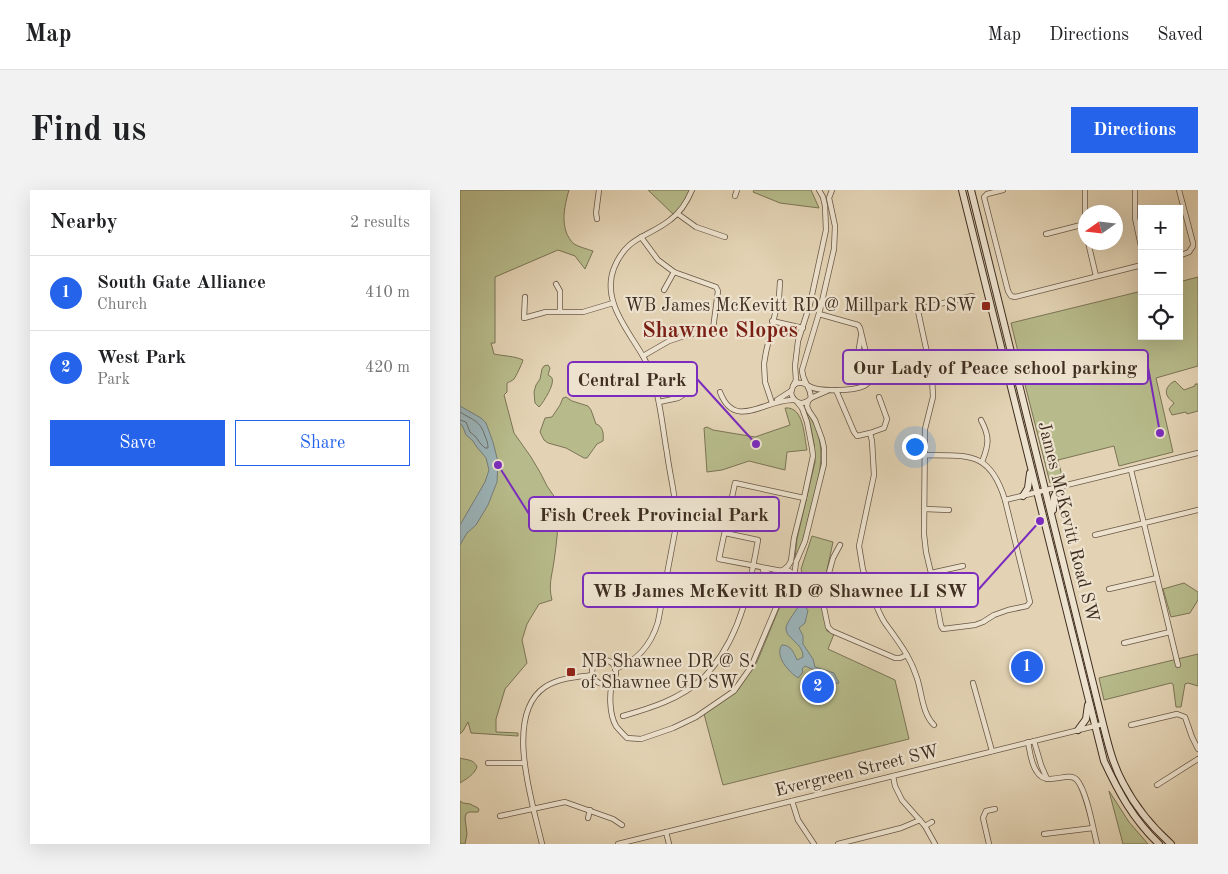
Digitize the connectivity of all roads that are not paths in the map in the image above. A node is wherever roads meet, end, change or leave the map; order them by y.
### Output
1 (599, 190) edge
2 (692, 190) edge
3 (737, 190) edge
4 (819, 190) edge
5 (832, 190) edge
6 (962, 190) edge
7 (971, 190) edge
8 (1003, 190) edge
9 (1085, 190) edge
10 (1135, 190) edge
11 (1179, 190) edge
12 (735, 196) dead end
13 (1085, 205) edge
14 (678, 214) junction
15 (597, 219) dead end
16 (1078, 227) edge
17 (1046, 234) dead end
18 (641, 237) junction
19 (725, 237) dead end
20 (1090, 250) edge
21 (1142, 250) edge
22 (1183, 254) edge
23 (1138, 266) edge
24 (674, 272) junction
25 (1096, 276) junction
26 (780, 282) dead end
27 (556, 284) dead end
28 (664, 290) dead end
29 (972, 296) dead end
30 (525, 297) dead end
31 (613, 303) junction
32 (560, 311) junction
33 (819, 314) junction
34 (772, 322) junction
35 (802, 328) junction
36 (861, 334) junction
37 (866, 352) junction
38 (643, 356) junction
39 (963, 360) dead end
40 (930, 362) junction
41 (807, 385) junction
42 (694, 388) dead end
43 (792, 388) junction
44 (833, 390) junction
45 (720, 392) dead end
46 (879, 397) dead end
47 (809, 399) junction
48 (794, 400) junction
49 (659, 402) junction
50 (772, 403) junction
51 (888, 404) dead end
52 (882, 406) junction
53 (980, 420) dead end
54 (870, 433) junction
55 (1198, 453) edge
56 (924, 455) junction
57 (982, 462) junction
58 (1031, 466) junction
59 (1130, 470) junction
60 (1059, 488) junction
61 (1045, 491) junction
62 (1037, 493) junction
63 (1023, 496) junction
64 (804, 498) junction
65 (1005, 500) junction
66 (925, 509) junction
67 (949, 510) dead end
68 (1198, 510) edge
69 (1144, 523) junction
70 (1054, 527) junction
71 (725, 533) junction
72 (1095, 535) dead end
73 (840, 545) dead end
74 (756, 566) junction
75 (963, 566) dead end
76 (783, 570) junction
77 (931, 574) junction
78 (794, 578) junction
79 (1157, 578) junction
80 (777, 580) junction
81 (788, 587) junction
82 (815, 589) junction
83 (1109, 589) dead end
84 (824, 590) junction
85 (872, 595) junction
86 (778, 605) junction
87 (1170, 632) junction
88 (1124, 643) dead end
89 (907, 655) junction
90 (1178, 665) dead end
91 (615, 669) junction
92 (593, 675) junction
93 (613, 680) junction
94 (600, 683) junction
95 (972, 683) dead end
96 (610, 695) junction
97 (1089, 699) junction
98 (623, 716) dead end
99 (1102, 724) junction
100 (934, 725) dead end
101 (1131, 725) dead end
102 (1095, 726) junction
103 (1078, 730) junction
104 (1034, 741) junction
105 (1028, 742) junction
106 (1198, 749) edge
107 (992, 751) junction
108 (1198, 759) edge
109 (488, 763) dead end
110 (524, 763) junction
111 (893, 776) junction
112 (1047, 779) junction
113 (1157, 785) dead end
114 (792, 801) junction
115 (534, 809) junction
116 (995, 809) dead end
117 (590, 810) junction
118 (500, 816) dead end
119 (588, 818) dead end
120 (920, 820) junction
121 (932, 822) dead end
122 (622, 825) dead end
123 (925, 826) junction
124 (1093, 828) junction
125 (666, 832) junction
126 (1044, 834) dead end
127 (542, 844) edge
128 (618, 844) edge
129 (669, 844) edge
130 (814, 844) edge
131 (838, 844) edge
132 (935, 844) edge
133 (989, 844) edge
134 (1097, 844) edge
135 (1159, 844) edge
136 (1171, 844) edge

1 - 15 street
2 - 14 street
3 - 12 street
4 - 35 street
5 - 33 street
6 - 58 main road, James McKevitt Road SW
7 - 61 main road, James McKevitt Road SW
8 - 25 street
9 - 13 street
10 - 21 street
11 - 22 street
14 - 18 street
14 - 19 street
16 - 17 street
18 - 24 street
18 - 31 street
20 - 25 street
23 - 25 street
24 - 28 street
24 - 38 street
26 - 34 street
27 - 32 street
29 - 40 street
30 - 32 street
31 - 32 street
31 - 38 street
33 - 36 street
33 - 41 street
34 - 35 street
34 - 50 street
35 - 43 street
36 - 37 street
36 - 37 street
37 - 44 street
38 - 49 street
39 - 40 street
40 - 56 street
41 - 43 street
41 - 44 street
41 - 47 street
42 - 49 street
43 - 48 street
43 - 50 street
44 - 47 street
44 - 54 street
45 - 50 street
46 - 52 street
47 - 48 street
47 - 78 street
48 - 50 street
48 - 64 street
49 - 91 street
51 - 52 street
52 - 54 street
53 - 57 street
54 - 85 street
55 - 59 street
56 - 57 street
56 - 66 street
57 - 65 street
58 - 62 main road, James McKevitt Road SW
58 - 63 main road
59 - 60 street
59 - 69 street
60 - 61 street
60 - 70 main road
61 - 62 street
61 - 70 main road, James McKevitt Road SW
62 - 63 street
62 - 97 main road, James McKevitt Road SW
63 - 65 street
64 - 71 street
64 - 76 street
65 - 77 street
66 - 67 street
66 - 77 street
68 - 69 street
69 - 72 street
69 - 79 street
70 - 99 main road, James McKevitt Road SW
71 - 74 street
71 - 74 street
73 - 84 street
74 - 76 street
74 - 80 street
74 - 98 street
75 - 77 street
76 - 78 street
76 - 80 street
78 - 81 street
78 - 82 street
79 - 83 street
79 - 87 street
80 - 81 street
80 - 86 street
81 - 82 street
81 - 86 street
82 - 84 street
84 - 85 street
84 - 89 street
85 - 89 street
86 - 96 street
87 - 88 street
87 - 90 street
89 - 100 street
91 - 92 street
91 - 93 street
92 - 94 street
92 - 110 street
93 - 94 street
93 - 96 street
94 - 96 street
95 - 107 street
97 - 102 main road, James McKevitt Road SW
97 - 103 main road
99 - 102 street, Evergreen Street SW
99 - 136 main road, James McKevitt Road SW
101 - 106 street
102 - 103 street, Evergreen Street SW
102 - 135 main road, James McKevitt Road SW
103 - 104 street, Evergreen Street SW
104 - 105 street, Evergreen Street SW
104 - 112 street
105 - 107 street, Evergreen Street SW
105 - 112 street
107 - 111 street, Evergreen Street SW
108 - 113 street
109 - 110 street
110 - 115 street
111 - 114 street, Evergreen Street SW
111 - 120 street
112 - 124 street
114 - 125 street, Evergreen Street SW
114 - 130 street
115 - 117 street
115 - 118 street
115 - 127 street
116 - 133 street
117 - 119 street
117 - 122 street
120 - 123 street
120 - 131 street
121 - 123 street
123 - 132 street
124 - 126 street
124 - 134 street
125 - 128 street, Evergreen Street SW
125 - 129 street

